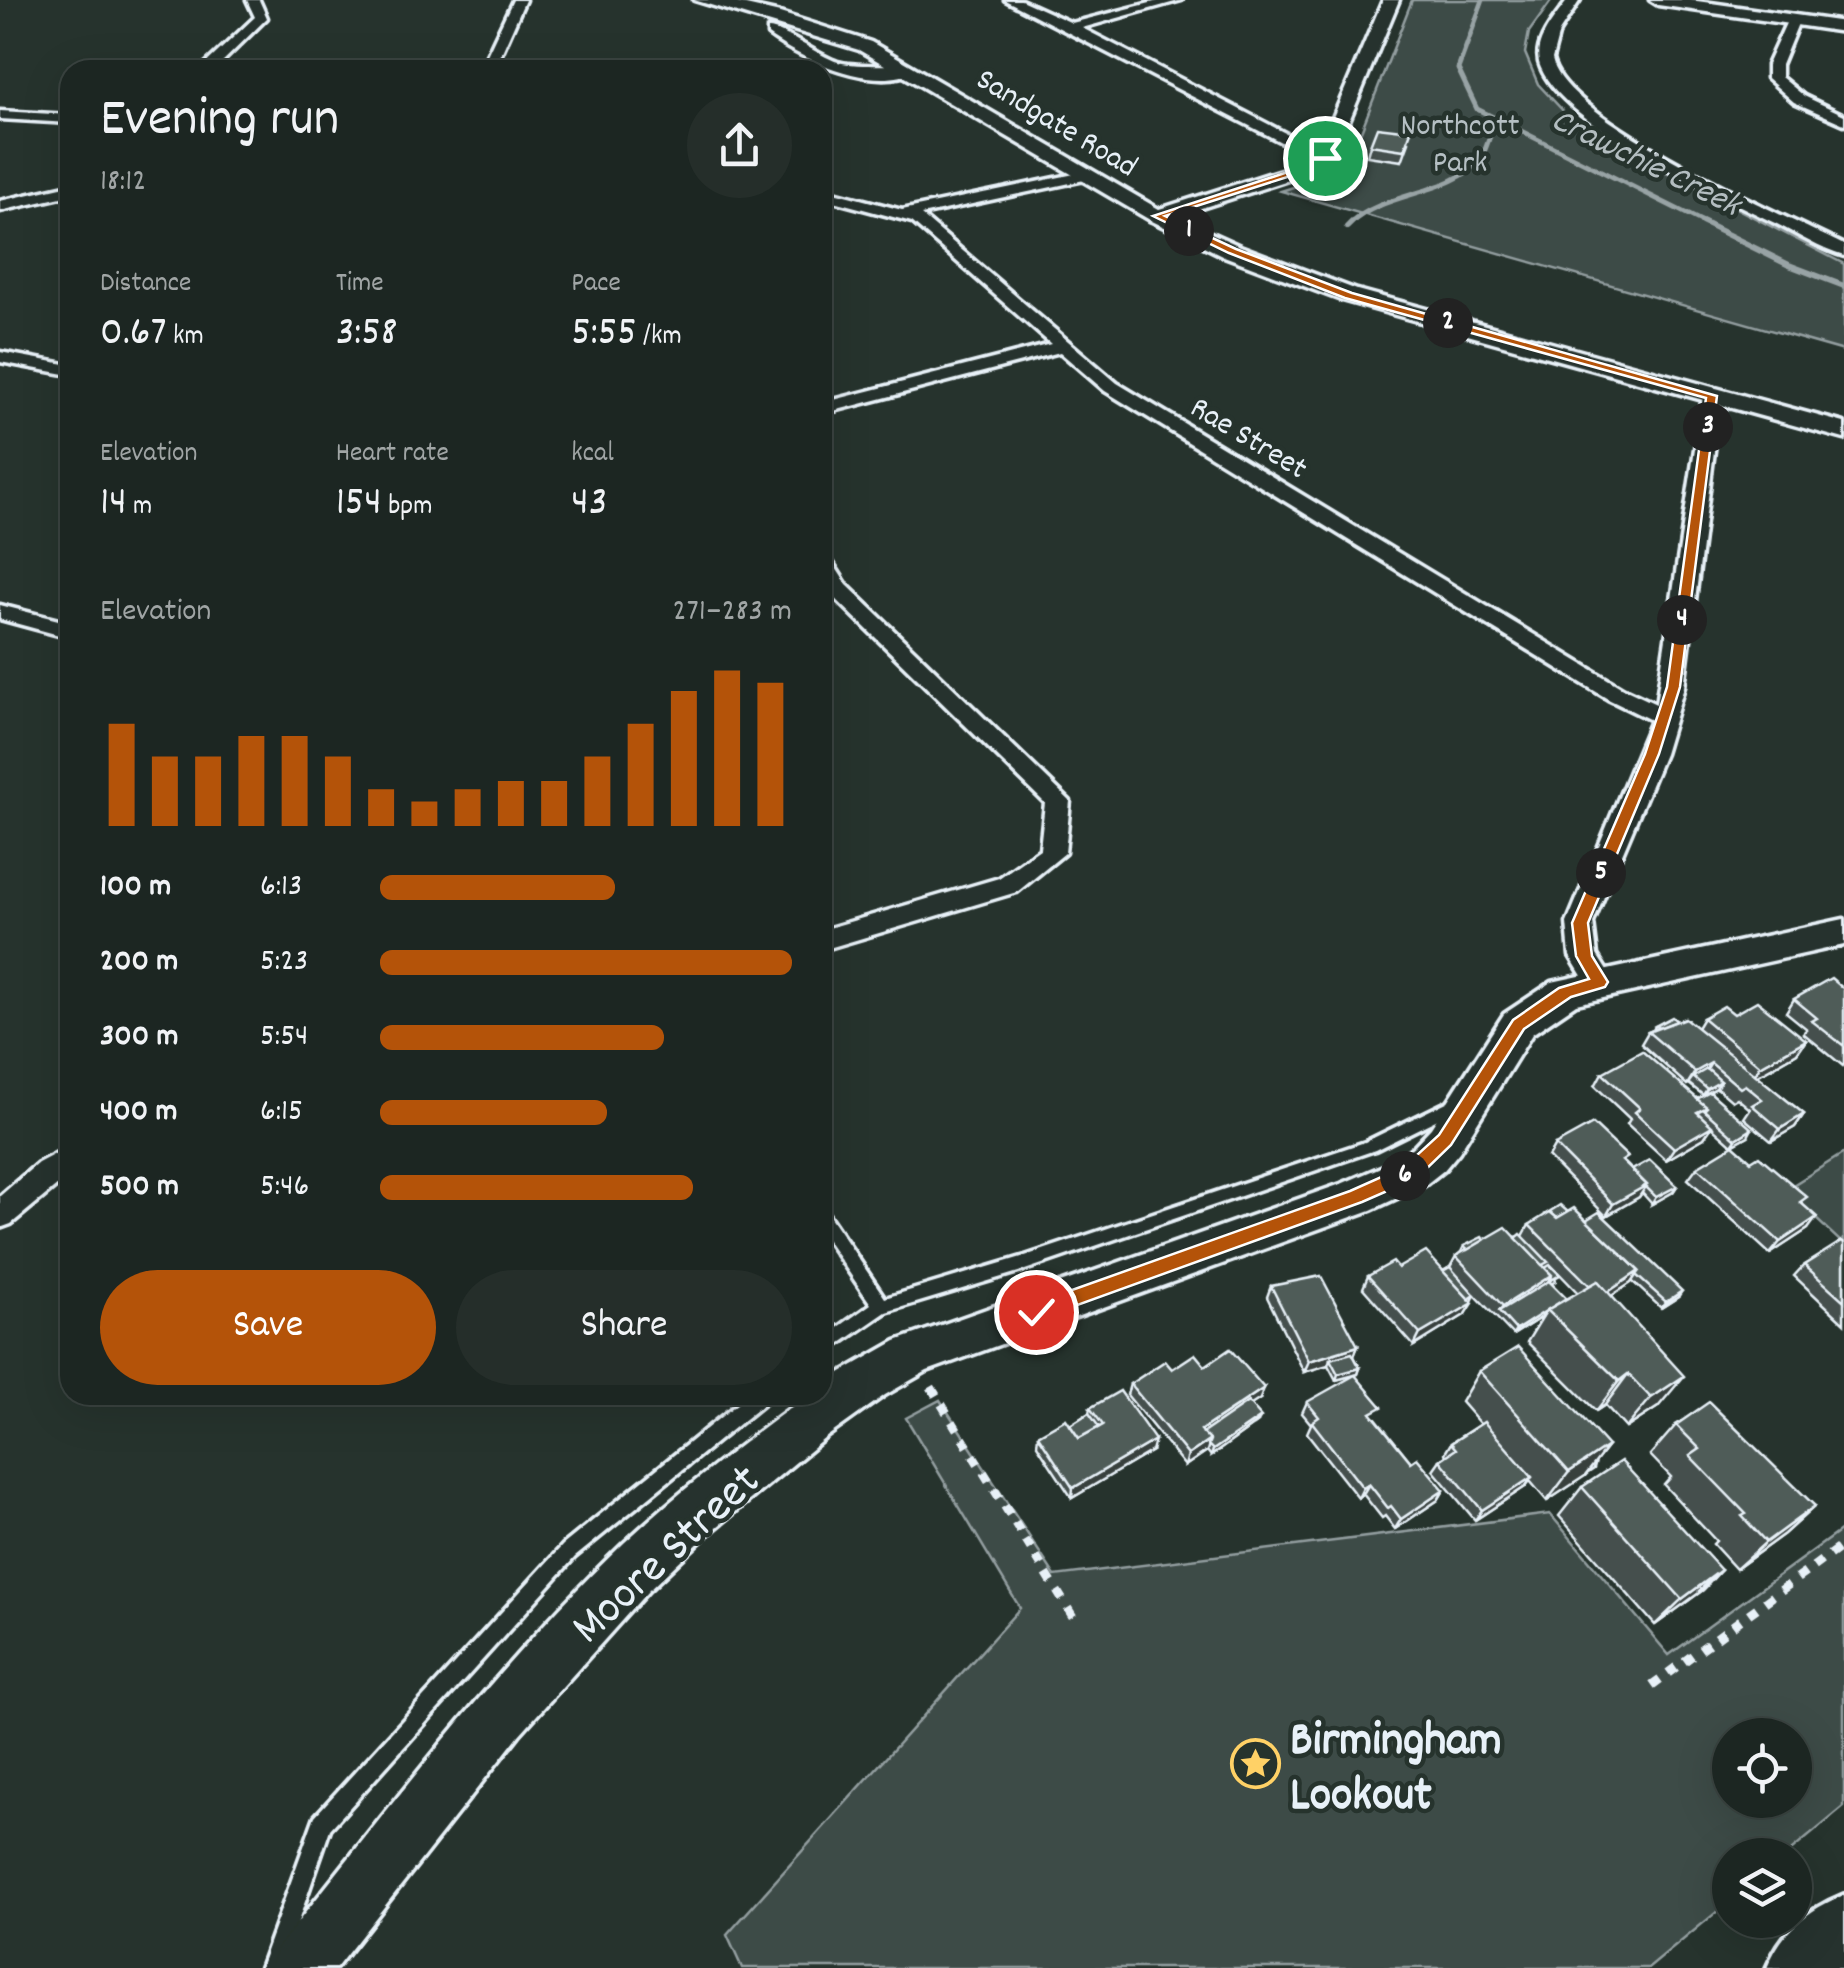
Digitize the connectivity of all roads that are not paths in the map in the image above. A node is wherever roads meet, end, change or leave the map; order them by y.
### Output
1 (253, 0) edge
2 (519, 0) edge
3 (1010, 0) edge
4 (1176, 0) edge
5 (1391, 0) edge
6 (1574, 0) edge
7 (1658, 0) edge
8 (717, 1) edge
9 (1793, 21) junction
10 (1071, 26) junction
11 (1844, 28) edge
12 (772, 32) dead end
13 (217, 60) edge
14 (496, 60) edge
15 (821, 60) edge
16 (832, 64) edge
17 (909, 70) junction
18 (0, 114) edge
19 (60, 118) edge
20 (1844, 120) edge
21 (1329, 153) junction
22 (1084, 176) junction
23 (60, 192) edge
24 (832, 196) edge
25 (0, 206) edge
26 (905, 214) junction
27 (1157, 216) junction
28 (1844, 251) edge
29 (1064, 346) junction
30 (9, 359) edge
31 (60, 368) edge
32 (0, 374) edge
33 (1712, 396) junction
34 (832, 406) edge
35 (1844, 431) edge
36 (832, 591) edge
37 (0, 612) edge
38 (60, 626) edge
39 (1663, 716) junction
40 (1844, 932) edge
41 (832, 937) edge
42 (1600, 982) junction
43 (1470, 1097) junction
44 (60, 1165) edge
45 (0, 1214) edge
46 (832, 1234) edge
47 (881, 1306) junction
48 (832, 1342) edge
49 (832, 1402) edge
50 (749, 1405) edge
51 (828, 1405) edge
52 (1844, 1934) edge
53 (271, 1968) edge
54 (298, 1968) edge
55 (1806, 1968) edge

1 - 13 street
2 - 14 street
3 - 10 street
4 - 10 street
5 - 21 street
6 - 28 street
7 - 9 street
8 - 17 main road, Sandgate Road
9 - 11 street
9 - 20 street
10 - 21 street
12 - 15 street
16 - 17 street
17 - 22 main road, Sandgate Road
18 - 19 street
21 - 27 street
22 - 26 street
22 - 27 main road, Sandgate Road
23 - 25 street
24 - 26 street, Rae Street
26 - 29 street, Rae Street
27 - 33 main road, Sandgate Road
29 - 34 street
29 - 39 street, Rae Street
30 - 31 street
30 - 32 street
33 - 35 main road, Sandgate Road
33 - 39 street
36 - 41 street
37 - 38 street
39 - 42 street
40 - 42 main road
42 - 43 main road, Moore Street
43 - 47 lane
43 - 49 main road, Moore Street
44 - 45 street
46 - 47 lane
47 - 48 lane
50 - 53 lane
51 - 54 main road, Moore Street
52 - 55 highway

